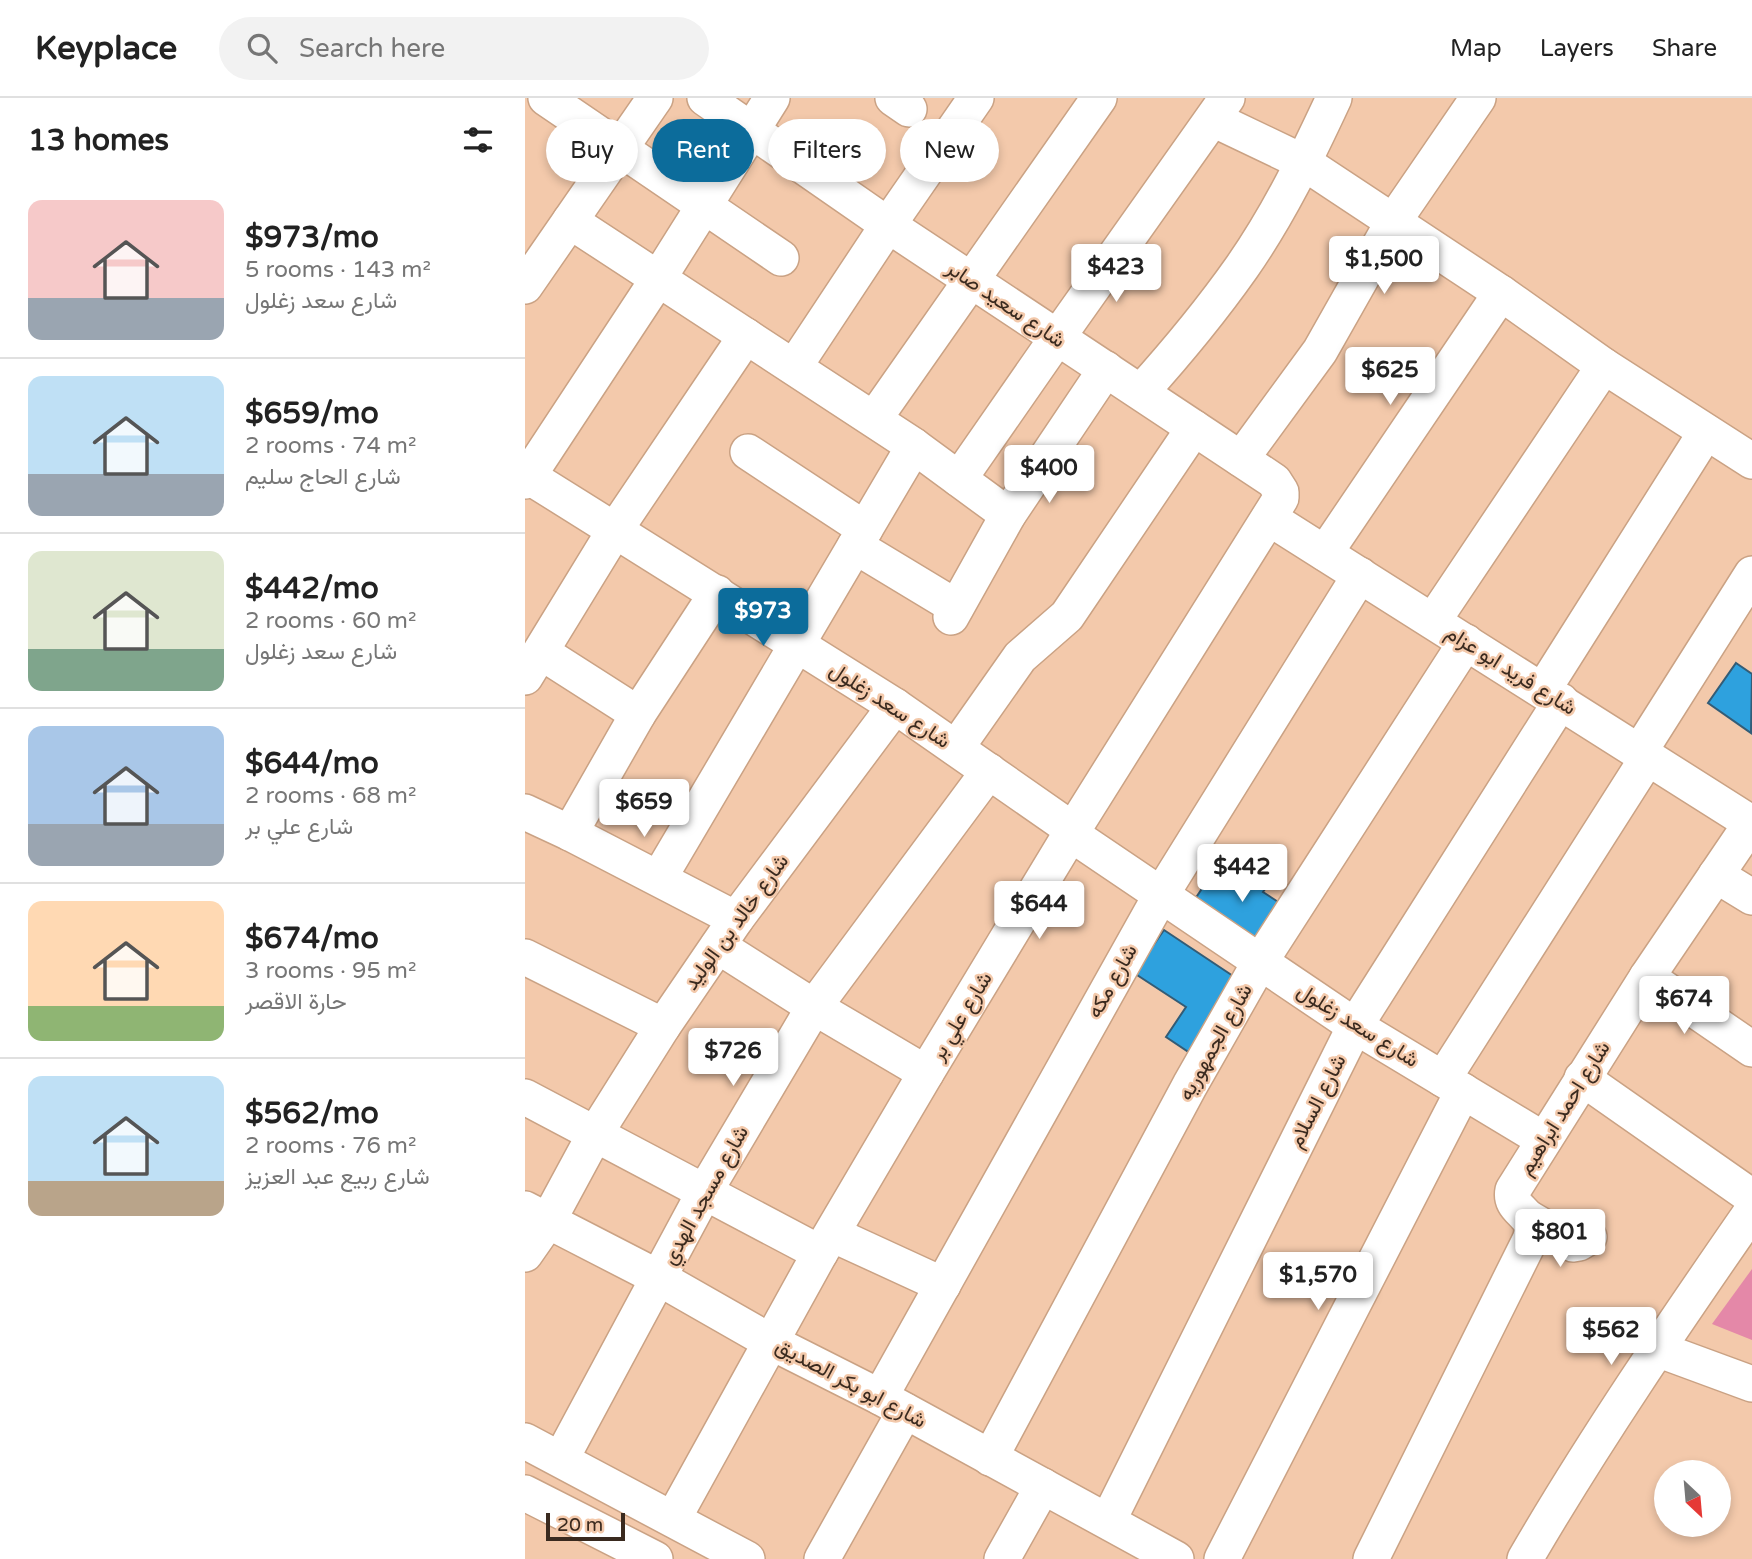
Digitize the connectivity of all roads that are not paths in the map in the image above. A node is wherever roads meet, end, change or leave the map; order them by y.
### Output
1 (546, 98) edge
2 (655, 98) edge
3 (705, 98) edge
4 (772, 98) edge
5 (976, 98) edge
6 (1099, 98) edge
7 (1334, 98) edge
8 (1478, 98) edge
9 (1220, 109) edge
10 (576, 119) edge
11 (735, 119) edge
12 (638, 122) edge
13 (754, 128) edge
14 (754, 132) edge
15 (638, 162) edge
16 (1303, 162) junction
17 (596, 182) edge
18 (719, 182) edge
19 (704, 206) junction
20 (569, 221) junction
21 (1393, 222) junction
22 (888, 225) junction
23 (781, 258) dead end
24 (530, 269) edge
25 (658, 279) junction
26 (970, 280) junction
27 (1501, 293) junction
28 (746, 336) junction
29 (1056, 338) junction
30 (1604, 366) junction
31 (794, 367) junction
32 (1106, 369) junction
33 (1141, 392) junction
34 (874, 419) junction
35 (1194, 428) junction
36 (1706, 432) junction
37 (914, 446) junction
38 (748, 452) dead end
39 (1241, 459) junction
40 (1752, 461) edge
41 (526, 477) edge
42 (959, 479) junction
43 (1008, 515) junction
44 (1269, 518) junction
45 (615, 530) junction
46 (860, 538) junction
47 (1325, 553) junction
48 (1752, 574) edge
49 (1360, 575) junction
50 (717, 593) junction
51 (1433, 621) junction
52 (1466, 642) junction
53 (798, 645) junction
54 (533, 665) edge
55 (1552, 695) junction
56 (895, 706) junction
57 (638, 714) junction
58 (956, 748) junction
59 (1644, 754) junction
60 (989, 771) junction
61 (525, 812) edge
62 (1751, 822) edge
63 (1072, 832) junction
64 (570, 833) junction
65 (1716, 875) junction
66 (660, 878) junction
67 (1161, 895) junction
68 (1752, 897) edge
69 (727, 932) junction
70 (525, 957) edge
71 (1260, 962) junction
72 (1647, 977) junction
73 (814, 1007) junction
74 (663, 1026) junction
75 (1355, 1026) junction
76 (1752, 1049) edge
77 (926, 1073) junction
78 (1582, 1079) junction
79 (1453, 1085) junction
80 (525, 1097) edge
81 (595, 1134) junction
82 (1543, 1140) junction
83 (705, 1191) junction
84 (1752, 1197) edge
85 (1752, 1211) edge
86 (536, 1215) edge
87 (1530, 1219) junction
88 (1590, 1237) dead end
89 (826, 1244) junction
90 (525, 1254) edge
91 (659, 1278) junction
92 (943, 1285) junction
93 (771, 1342) junction
94 (1657, 1349) junction
95 (1752, 1384) edge
96 (893, 1404) junction
97 (525, 1441) edge
98 (990, 1458) junction
99 (561, 1459) junction
100 (1043, 1486) junction
101 (525, 1493) edge
102 (673, 1519) junction
103 (1108, 1521) junction
104 (1158, 1555) edge
105 (646, 1557) edge
106 (747, 1559) edge
107 (823, 1559) edge
108 (1002, 1559) edge
109 (1222, 1559) edge
110 (1371, 1559) edge
111 (1525, 1559) edge

1 - 10 street
2 - 12 street
3 - 11 street, شارع سعيد صابر
4 - 13 street
5 - 22 street
6 - 26 street
7 - 16 street
8 - 21 street
9 - 16 street
9 - 29 street
14 - 22 street, شارع سعيد صابر
15 - 19 street
16 - 21 street
16 - 33 street
17 - 20 street
18 - 19 street
19 - 23 street
19 - 25 street
20 - 24 street
20 - 25 street
21 - 27 street
21 - 39 street
22 - 26 street, شارع سعيد صابر
22 - 31 street
25 - 28 street
25 - 41 street
26 - 29 street, شارع سعيد صابر
26 - 34 street
27 - 30 street
27 - 47 street
28 - 31 street
28 - 45 street
29 - 32 street, شارع سعيد صابر
29 - 42 street
30 - 36 street
30 - 51 street
31 - 34 street
32 - 33 street, شارع سعيد صابر
32 - 43 street
33 - 35 street, شارع سعيد صابر
34 - 37 street
35 - 39 street, شارع سعيد صابر
35 - 58 street
36 - 40 street
36 - 55 street, شارع السلام
37 - 42 street
37 - 46 street
38 - 46 street
39 - 44 street, شارع سعيد صابر
41 - 45 street, شارع سعد زغلول
42 - 43 street
43 - 46 street
44 - 47 street, شارع فريد ابو عزام
44 - 63 street, شارع علي بر
45 - 50 street, شارع سعد زغلول
45 - 54 street
46 - 53 street
47 - 49 street, شارع فريد ابو عزام
48 - 59 street
49 - 51 street, شارع فريد ابو عزام
49 - 67 street, شارع مكه
50 - 53 street, شارع سعد زغلول
50 - 57 street
51 - 52 street, شارع فريد ابو عزام
52 - 55 street, شارع فريد ابو عزام
52 - 71 street, شارع الجمهوريه
53 - 56 street, شارع سعد زغلول
53 - 66 street
54 - 57 street
55 - 59 street, شارع فريد ابو عزام
55 - 75 street, شارع السلام
56 - 58 street, شارع سعد زغلول
56 - 69 street, شارع خالد بن الوليد
57 - 64 street
58 - 60 street, شارع سعد زغلول
59 - 62 street, شارع فريد ابو عزام
59 - 79 street
60 - 63 street, شارع سعد زغلول
60 - 73 street, شارع مسجد الهدي
61 - 64 street
62 - 65 street, شارع احمد ابراهيم
63 - 67 street, شارع سعد زغلول
63 - 77 street, شارع علي بر
64 - 66 street
65 - 68 street
65 - 72 street, شارع احمد ابراهيم
66 - 69 street
67 - 71 street, شارع سعد زغلول
67 - 92 street, شارع مكه
69 - 73 street
69 - 74 street, شارع خالد بن الوليد
70 - 74 street
71 - 75 street, شارع سعد زغلول
71 - 98 street, شارع الجمهوريه
72 - 76 street
72 - 78 street, شارع احمد ابراهيم
73 - 77 street
73 - 83 street, شارع مسجد الهدي
74 - 81 street, شارع خالد بن الوليد
75 - 79 street, شارع سعد زغلول
75 - 103 street, شارع السلام
77 - 89 street, شارع علي بر
78 - 82 street, شارع احمد ابراهيم
78 - 84 street
79 - 82 street, شارع سعد زغلول
79 - 109 street
80 - 81 street
81 - 83 street
81 - 86 street, شارع خالد بن الوليد
82 - 87 street, شارع احمد ابراهيم
83 - 89 street
83 - 91 street, شارع مسجد الهدي
85 - 94 street
86 - 90 street, شارع خالد بن الوليد
86 - 91 street, شارع ابو بكر الصديق
87 - 88 street
87 - 110 street
89 - 92 street
89 - 93 street, شارع علي بر
91 - 93 street, شارع ابو بكر الصديق
91 - 99 street, شارع مسجد الهدي
92 - 96 street, شارع مكه
93 - 96 street, شارع ابو بكر الصديق
93 - 102 street, شارع علي بر
94 - 95 street
94 - 111 street
96 - 98 street, شارع ابو بكر الصديق
96 - 107 street, شارع مكه
97 - 99 street
98 - 100 street, شارع ابو بكر الصديق
99 - 102 street
100 - 103 street, شارع ابو بكر الصديق
100 - 108 street
101 - 105 street
102 - 106 street
103 - 104 street, شارع ابو بكر الصديق

